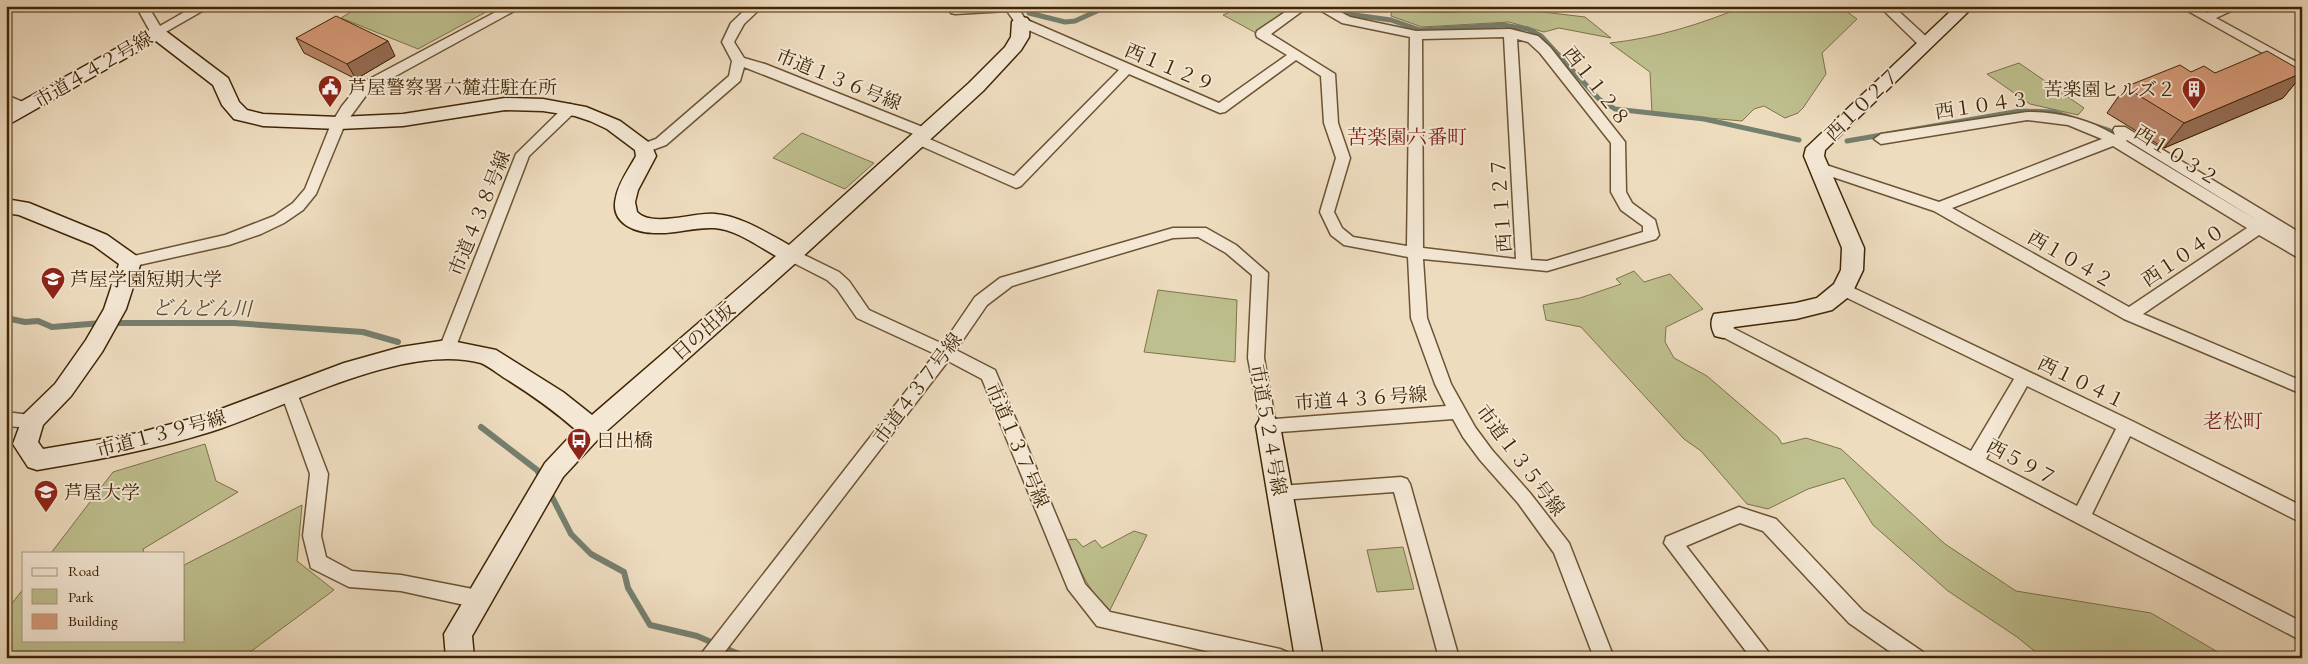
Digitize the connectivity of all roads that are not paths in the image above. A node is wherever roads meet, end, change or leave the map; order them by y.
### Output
1 (142, 6) edge
2 (205, 6) edge
3 (517, 6) edge
4 (757, 6) edge
5 (953, 6) edge
6 (1303, 6) edge
7 (1319, 6) edge
8 (1885, 6) edge
9 (1966, 6) edge
10 (2185, 6) edge
11 (2236, 6) edge
12 (1011, 7) edge
13 (2206, 18) junction
14 (1021, 22) junction
15 (158, 33) junction
16 (1510, 33) junction
17 (1416, 35) junction
18 (1925, 43) junction
19 (1296, 55) junction
20 (739, 61) junction
21 (1128, 69) junction
22 (2302, 71) edge
23 (6, 99) edge
24 (25, 108) junction
25 (571, 108) junction
26 (2091, 115) dead end
27 (6, 118) edge
28 (339, 123) junction
29 (921, 136) junction
30 (2121, 137) junction
31 (1881, 139) dead end
32 (644, 148) junction
33 (1820, 168) junction
34 (6, 206) edge
35 (1939, 207) junction
36 (2264, 224) junction
37 (1201, 232) joint
38 (2302, 241) edge
39 (1415, 253) junction
40 (791, 254) junction
41 (2302, 255) edge
42 (130, 262) junction
43 (1524, 265) junction
44 (1843, 289) junction
45 (2130, 315) junction
46 (1723, 330) joint
47 (447, 349) junction
48 (946, 352) junction
49 (2024, 377) junction
50 (2302, 388) edge
51 (288, 392) junction
52 (1458, 412) junction
53 (6, 419) edge
54 (32, 421) junction
55 (1268, 426) junction
56 (2126, 426) junction
57 (592, 430) junction
58 (1974, 461) junction
59 (1280, 493) junction
60 (2302, 515) edge
61 (2081, 517) junction
62 (478, 599) junction
63 (2302, 632) edge
64 (460, 658) edge
65 (708, 658) edge
66 (1280, 658) edge
67 (1309, 658) edge
68 (1449, 658) edge
69 (1604, 658) edge
70 (1763, 658) edge
71 (1916, 658) edge

1 - 15 street
2 - 15 street, 市道４４２号線
3 - 28 street
4 - 20 street
5 - 12 street
6 - 19 street
7 - 17 street, 西１１２８
8 - 18 street
9 - 18 street, 西１０２７
10 - 13 street
11 - 13 street
12 - 14 street
13 - 22 street
14 - 21 street, 西１１２９
14 - 29 street, 日の出坂
15 - 24 street, 市道４４２号線
15 - 28 street
16 - 17 street, 西１１２８
16 - 43 street, 西１１２７
16 - 43 street, 西１１２８
17 - 39 street, 市道１３５号線
18 - 33 street, 西１０２７
19 - 21 street, 西１１２９
19 - 39 street
20 - 29 street, 市道１３６号線
20 - 32 street
21 - 29 street, 市道１３６号線
23 - 24 street
24 - 27 street, 市道４４２号線
25 - 28 street
25 - 32 street
25 - 47 street, 市道４３８号線
26 - 30 street
28 - 42 street
29 - 40 street, 日の出坂
30 - 31 street, 西１０４３
30 - 35 street, 西１０３２
30 - 36 street, 西１０３２
32 - 40 street, 市道１３７号線
33 - 35 street, 西１０４２
33 - 44 street, 西１０２７
34 - 42 street
35 - 45 street, 西１０４２
36 - 38 street
36 - 41 street, 西１０３２
36 - 45 street, 西１０４０
37 - 48 street, 市道４３７号線
37 - 55 street, 市道５２４号線
39 - 43 street, 西１１２７
39 - 52 street, 市道１３５号線
40 - 48 street, 市道１３７号線
40 - 57 street, 日の出坂
42 - 54 street, 市道１３９号線
44 - 46 street
44 - 49 street, 西１０４１
45 - 50 street, 西１０４２
46 - 58 street, 西５９７
47 - 51 street, 市道１３９号線
47 - 57 street, 市道１３９号線
48 - 65 street, 市道４３７号線
48 - 66 street, 市道１３７号線
49 - 56 street, 西１０４１
49 - 58 street
51 - 54 street, 市道１３９号線
51 - 62 street
52 - 55 street, 市道４３６号線
52 - 69 street, 市道１３５号線
53 - 54 street
55 - 59 street, 市道５２４号線
56 - 60 street, 西１０４１
56 - 61 street
57 - 62 street, 日の出坂
58 - 61 street, 西５９７
59 - 67 street, 市道５２４号線
59 - 68 street
61 - 63 street, 西５９７
62 - 64 street, 日の出坂
70 - 71 street

